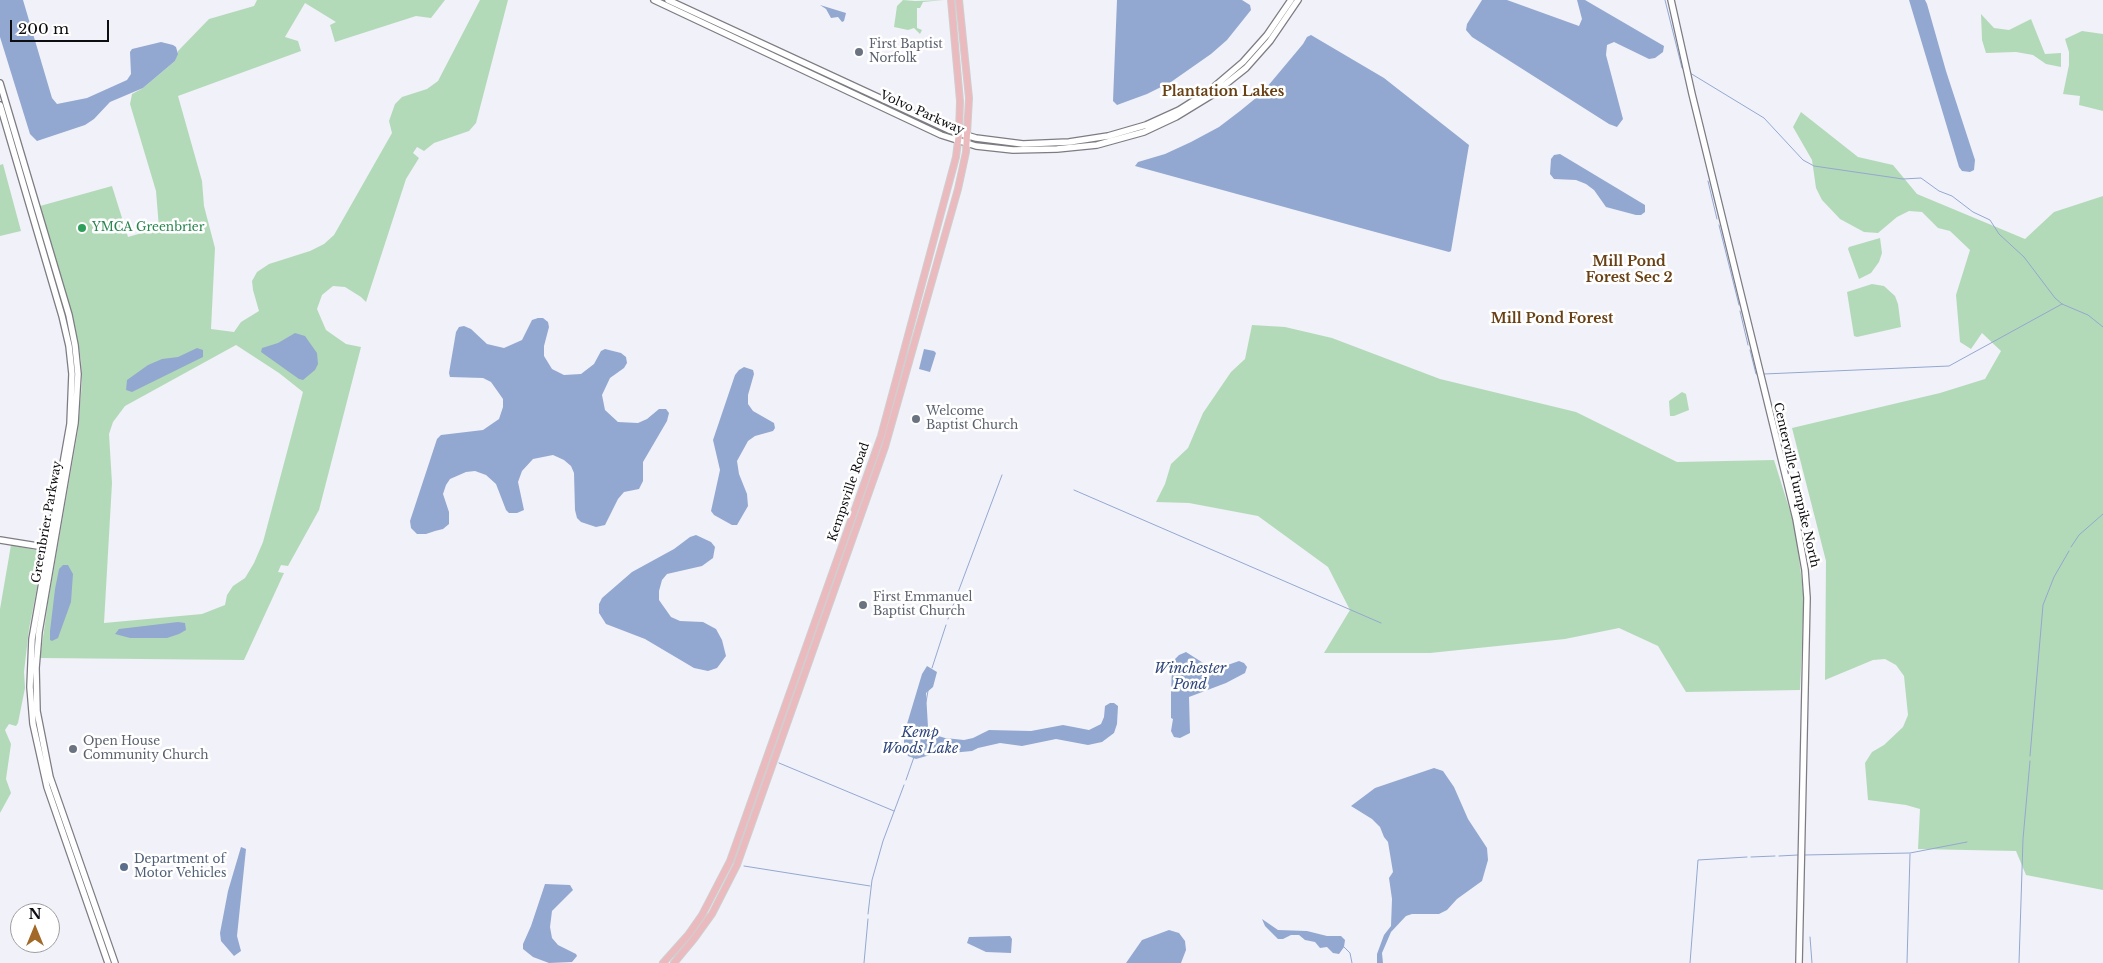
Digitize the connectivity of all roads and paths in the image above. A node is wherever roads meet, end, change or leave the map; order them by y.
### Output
1 (654, 0) edge
2 (668, 0) edge
3 (951, 0) edge
4 (959, 0) edge
5 (1291, 0) edge
6 (1298, 0) edge
7 (1671, 0) edge
8 (677, 5) edge
9 (0, 83) edge
10 (0, 105) edge
11 (959, 134) junction
12 (968, 136) junction
13 (958, 141) junction
14 (967, 144) junction
15 (0, 540) edge
16 (50, 548) junction
17 (108, 963) edge
18 (115, 963) edge
19 (663, 963) edge
20 (674, 963) edge
21 (1799, 963) edge

1 - 8 main road, Volvo Parkway
2 - 8 main road, Volvo Parkway
3 - 11 main road, Kempsville Road
4 - 12 main road, Kempsville Road
5 - 12 main road, Volvo Parkway
6 - 14 main road, Volvo Parkway
7 - 21 main road, Centerville Turnpike North
8 - 11 main road, Volvo Parkway
8 - 13 main road, Volvo Parkway
9 - 16 main road, Greenbrier Parkway
10 - 16 main road, Greenbrier Parkway
11 - 12 main road, Volvo Parkway
11 - 13 main road, Kempsville Road
12 - 14 main road, Kempsville Road
13 - 14 main road, Volvo Parkway
13 - 19 main road, Kempsville Road
14 - 20 main road, Kempsville Road
15 - 16 main road
16 - 17 main road, Greenbrier Parkway
16 - 18 main road, Greenbrier Parkway

